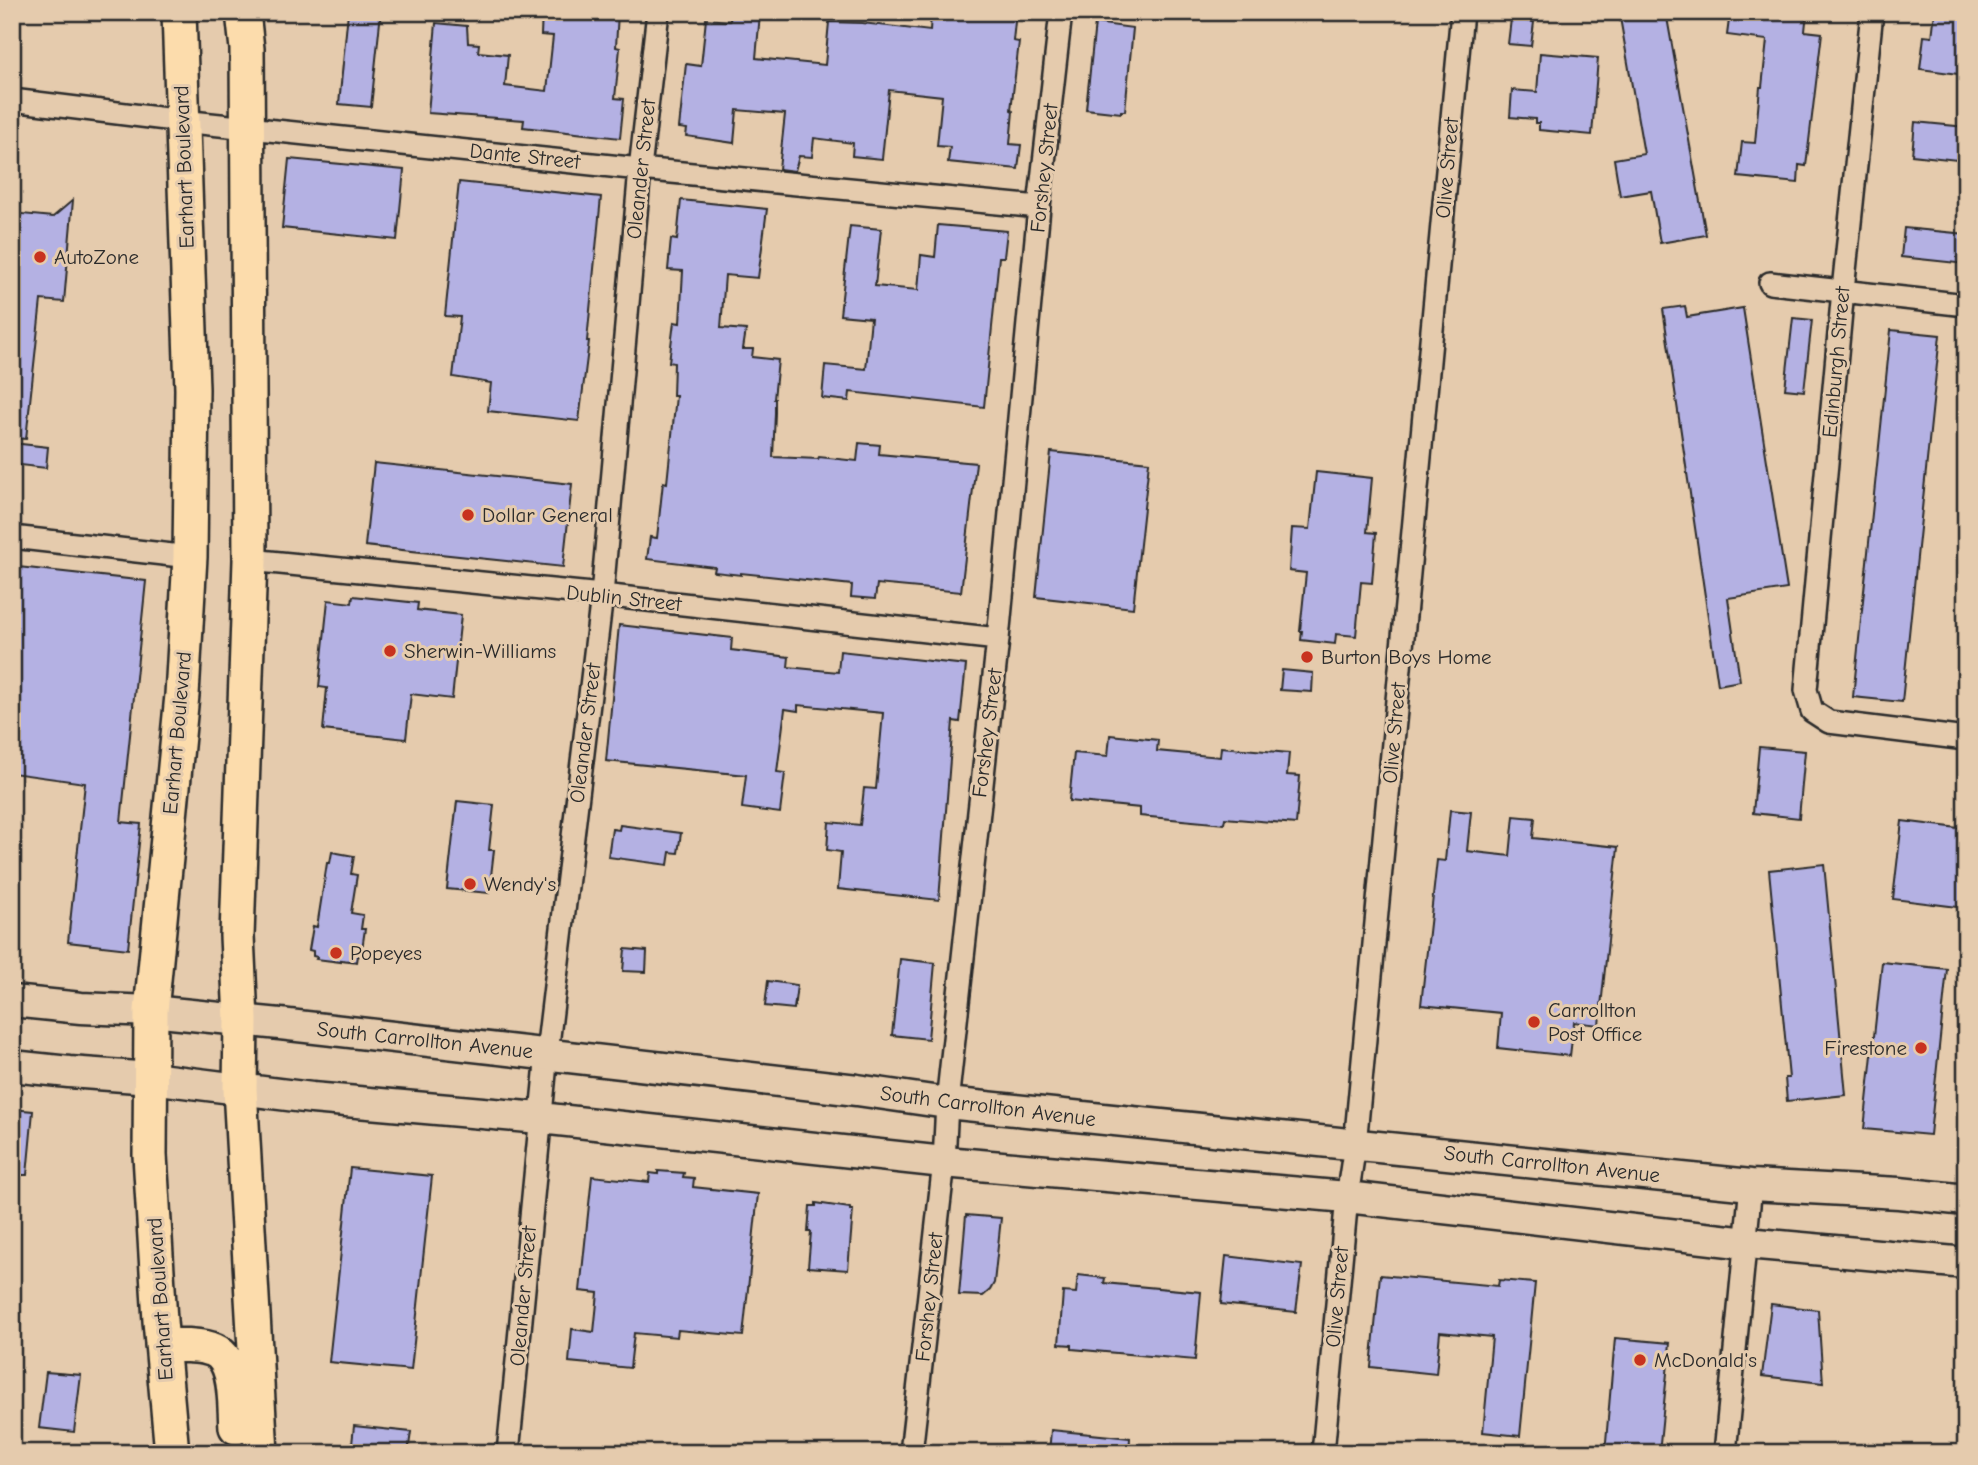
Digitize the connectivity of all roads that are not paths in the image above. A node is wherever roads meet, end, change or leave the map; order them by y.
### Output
1 (179, 12) edge
2 (243, 12) edge
3 (251, 12) edge
4 (658, 12) edge
5 (1061, 12) edge
6 (1462, 12) edge
7 (1872, 12) edge
8 (247, 49) junction
9 (12, 100) edge
10 (182, 121) junction
11 (247, 126) junction
12 (640, 169) junction
13 (1039, 207) junction
14 (1770, 283) dead end
15 (1843, 290) junction
16 (1966, 305) edge
17 (12, 537) edge
18 (190, 557) junction
19 (250, 560) junction
20 (602, 595) junction
21 (998, 639) junction
22 (1966, 739) edge
23 (12, 1001) edge
24 (151, 1011) junction
25 (241, 1020) junction
26 (547, 1053) junction
27 (12, 1066) edge
28 (151, 1078) junction
29 (240, 1089) junction
30 (947, 1103) junction
31 (540, 1118) junction
32 (1355, 1145) junction
33 (944, 1162) junction
34 (1751, 1185) junction
35 (1346, 1197) junction
36 (1966, 1200) edge
37 (1747, 1243) junction
38 (1966, 1264) edge
39 (162, 1345) junction
40 (172, 1453) edge
41 (244, 1453) edge
42 (261, 1453) edge
43 (508, 1453) edge
44 (911, 1453) edge
45 (1322, 1453) edge
46 (1725, 1453) edge

1 - 10 main road, Earhart Boulevard
2 - 8 main road
3 - 8 street
4 - 12 street, Oleander Street
5 - 13 street, Forshey Street
6 - 32 street, Olive Street
7 - 15 street, Edinburgh Street
8 - 11 main road
9 - 10 street, Dante Street
10 - 11 street, Dante Street
10 - 18 main road, Earhart Boulevard
11 - 12 street, Dante Street
11 - 19 main road
12 - 13 street, Dante Street
12 - 20 street, Oleander Street
13 - 21 street, Forshey Street
14 - 15 street
15 - 16 street
15 - 22 street, Edinburgh Street
17 - 18 street
18 - 24 main road, Earhart Boulevard
19 - 20 street, Dublin Street
19 - 25 main road
20 - 21 street, Dublin Street
20 - 26 street, Oleander Street
21 - 30 street, Forshey Street
23 - 24 main road, South Carrollton Avenue
24 - 25 main road, South Carrollton Avenue
24 - 28 main road, Earhart Boulevard
25 - 26 main road, South Carrollton Avenue
25 - 29 main road
26 - 30 main road, South Carrollton Avenue
26 - 31 street, Oleander Street
27 - 28 main road
28 - 29 main road
28 - 39 main road, Earhart Boulevard
29 - 31 main road
29 - 42 main road
30 - 32 main road, South Carrollton Avenue
30 - 33 street, Forshey Street
31 - 33 main road
31 - 43 street, Oleander Street
32 - 34 main road, South Carrollton Avenue
32 - 35 street, Olive Street
33 - 35 main road
33 - 44 street, Forshey Street
34 - 36 main road, South Carrollton Avenue
34 - 37 street
35 - 37 main road
35 - 45 street, Olive Street
37 - 38 main road
37 - 46 street
39 - 40 main road, Earhart Boulevard
39 - 41 main road

